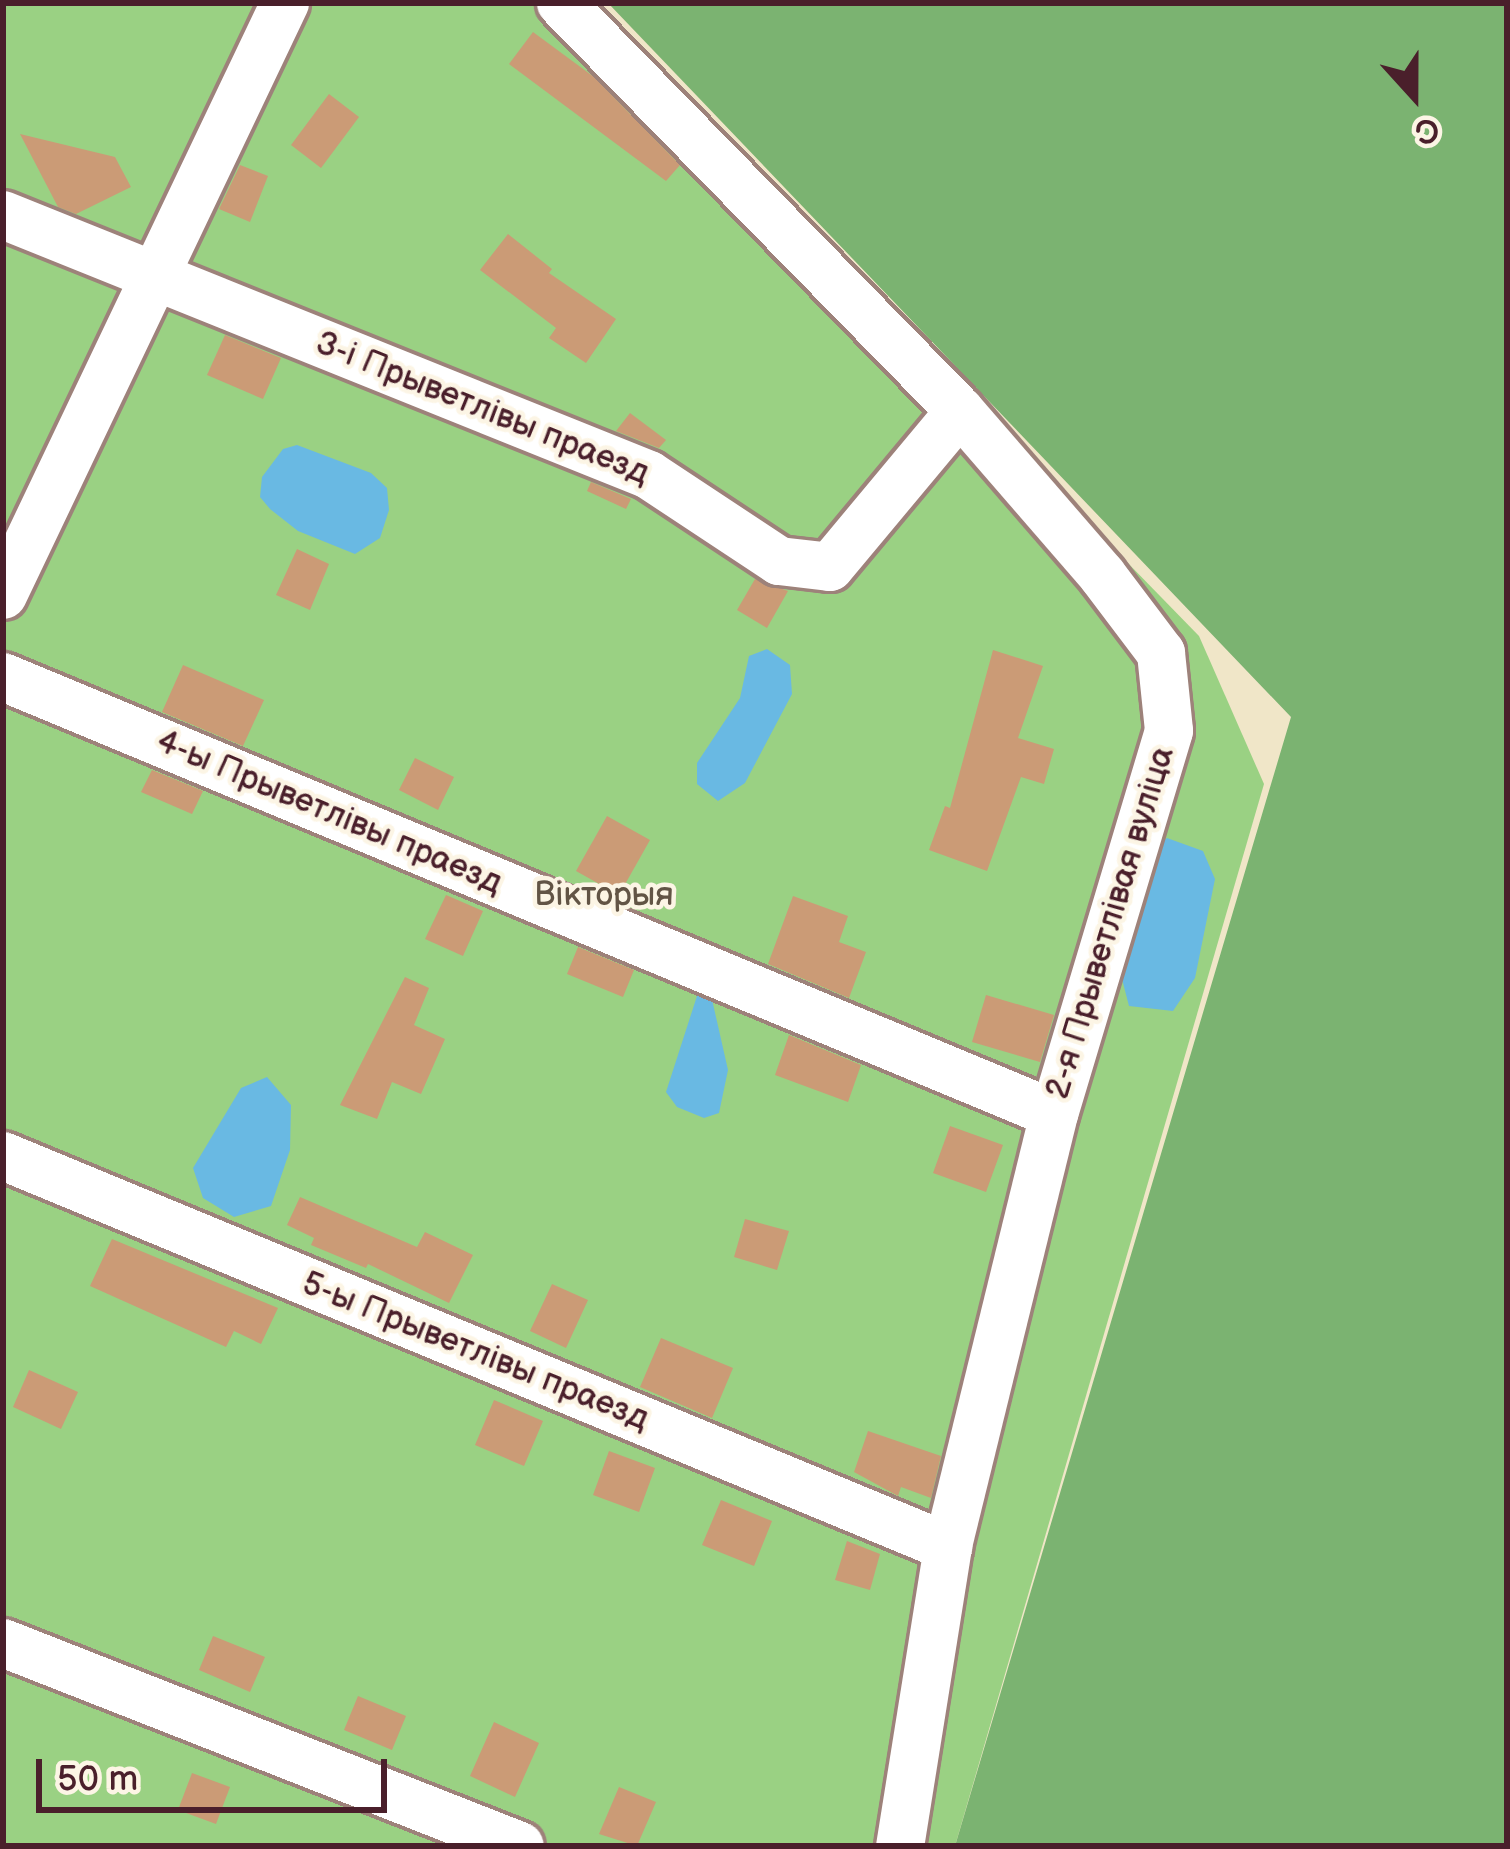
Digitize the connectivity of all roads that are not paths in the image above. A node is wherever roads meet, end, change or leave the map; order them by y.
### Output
1 (285, 3) edge
2 (561, 3) edge
3 (3, 215) edge
4 (152, 277) junction
5 (960, 411) junction
6 (3, 595) edge
7 (3, 677) edge
8 (1054, 1114) junction
9 (3, 1156) edge
10 (948, 1547) junction
11 (3, 1643) edge
12 (520, 1846) edge
13 (900, 1846) edge

1 - 4 lane
2 - 5 lane, 2-я Прыветлівая вуліца
3 - 4 lane, 3-і Прыветлівы праезд
4 - 5 lane, 3-і Прыветлівы праезд
4 - 6 lane
5 - 8 lane, 2-я Прыветлівая вуліца
7 - 8 lane, 4-ы Прыветлівы праезд
8 - 10 lane, 2-я Прыветлівая вуліца
9 - 10 lane, 5-ы Прыветлівы праезд
10 - 13 lane, 2-я Прыветлівая вуліца
11 - 12 lane

